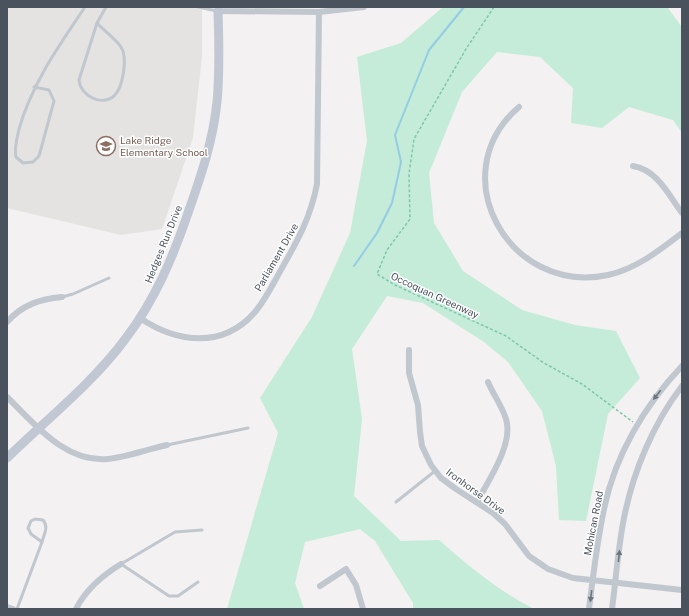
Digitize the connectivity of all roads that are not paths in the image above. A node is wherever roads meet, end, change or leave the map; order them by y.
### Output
1 (85, 7) edge
2 (106, 7) edge
3 (198, 7) edge
4 (364, 7) edge
5 (218, 9) edge
6 (319, 10) edge
7 (97, 23) junction
8 (34, 87) junction
9 (519, 107) dead end
10 (633, 166) dead end
11 (682, 213) edge
12 (682, 233) edge
13 (109, 278) dead end
14 (62, 297) joint
15 (140, 318) junction
16 (8, 320) edge
17 (409, 350) dead end
18 (682, 366) edge
19 (488, 382) dead end
20 (682, 386) edge
21 (7, 397) edge
22 (40, 428) junction
23 (248, 428) dead end
24 (167, 445) joint
25 (7, 458) edge
26 (435, 471) junction
27 (396, 502) dead end
28 (477, 502) junction
29 (202, 530) dead end
30 (42, 542) junction
31 (121, 564) junction
32 (592, 580) junction
33 (198, 582) dead end
34 (615, 583) junction
35 (320, 586) dead end
36 (682, 590) edge
37 (7, 607) edge
38 (13, 609) edge
39 (17, 609) edge
40 (76, 609) edge
41 (362, 609) edge
42 (589, 609) edge
43 (612, 609) edge

1 - 8 lane
2 - 7 lane
3 - 5 lane
4 - 6 street
5 - 6 street
5 - 15 street, Hedges Run Drive
6 - 15 street, Parliament Drive
7 - 7 lane
8 - 8 lane
9 - 12 street
10 - 11 street
13 - 14 lane
14 - 16 street
15 - 22 street, Hedges Run Drive
17 - 26 street, Ironhorse Drive
18 -> 32 street, Mohican Road
19 - 28 street
34 -> 20 street
21 - 22 street
22 - 24 street
22 - 25 street, Hedges Run Drive
23 - 24 lane
26 - 27 lane
26 - 28 street, Ironhorse Drive
28 - 32 street, Ironhorse Drive
29 - 31 lane
30 - 30 lane
30 - 39 lane
31 - 33 lane
31 - 40 street
32 - 34 street, Ironhorse Drive
32 -> 42 street, Mohican Road
34 - 36 street, Ironhorse Drive
34 - 43 street
35 - 41 street
37 - 38 street

